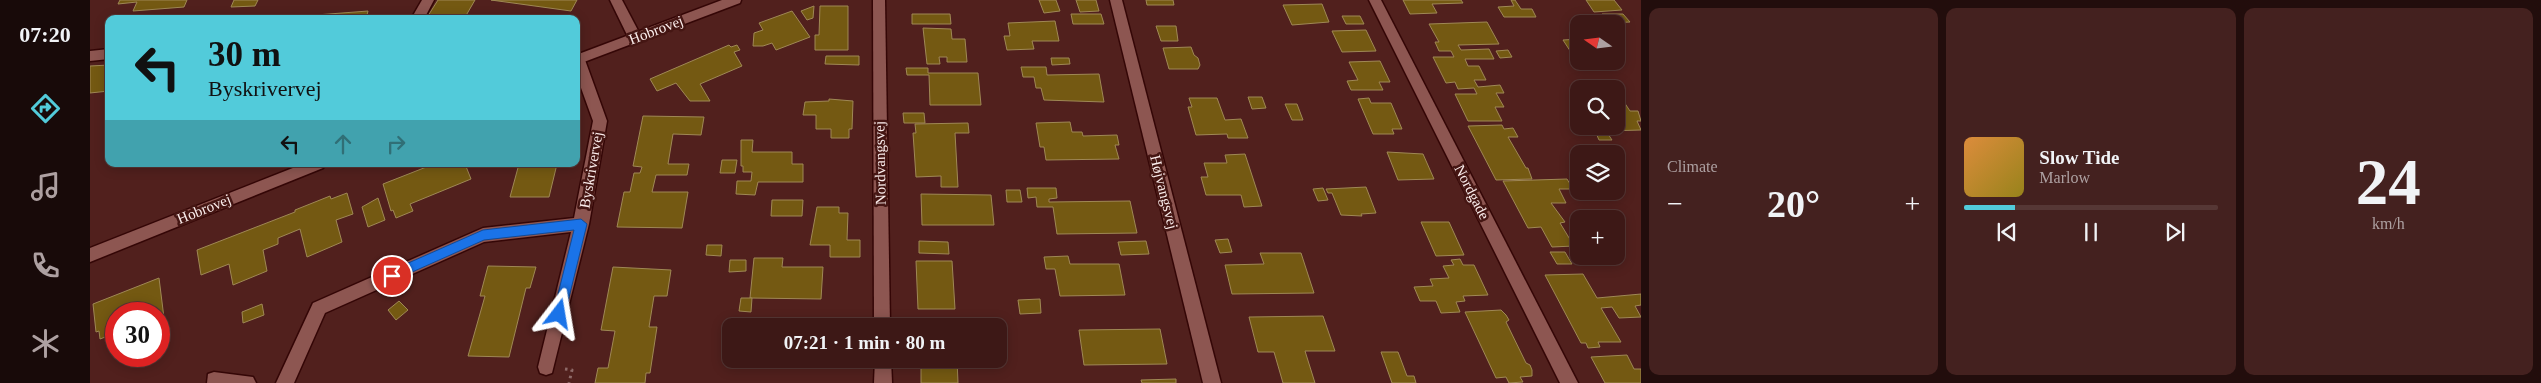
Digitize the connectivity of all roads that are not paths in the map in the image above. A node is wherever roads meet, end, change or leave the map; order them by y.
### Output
1 (428, 0) edge
2 (616, 0) edge
3 (735, 0) edge
4 (878, 0) edge
5 (1116, 0) edge
6 (1375, 0) edge
7 (419, 15) edge
8 (635, 38) junction
9 (105, 54) edge
10 (90, 56) edge
11 (580, 59) edge
12 (580, 68) edge
13 (310, 167) edge
14 (581, 224) junction
15 (90, 255) edge
16 (882, 318) edge
17 (546, 367) dead end
18 (883, 368) edge
19 (214, 380) dead end
20 (247, 383) edge
21 (284, 383) edge
22 (883, 383) edge
23 (1212, 383) edge
24 (1569, 383) edge

1 - 7 street
2 - 8 street
3 - 8 street, Hobrovej
4 - 16 street, Nordvangsvej
5 - 23 street, Højvangsvej
6 - 24 street, Nordgade
8 - 11 street, Hobrovej
9 - 10 street
12 - 14 street, Byskrivervej
13 - 15 street, Hobrovej
14 - 17 street, Byskrivervej
14 - 21 street, Byskrivervej
18 - 22 street
19 - 20 street

